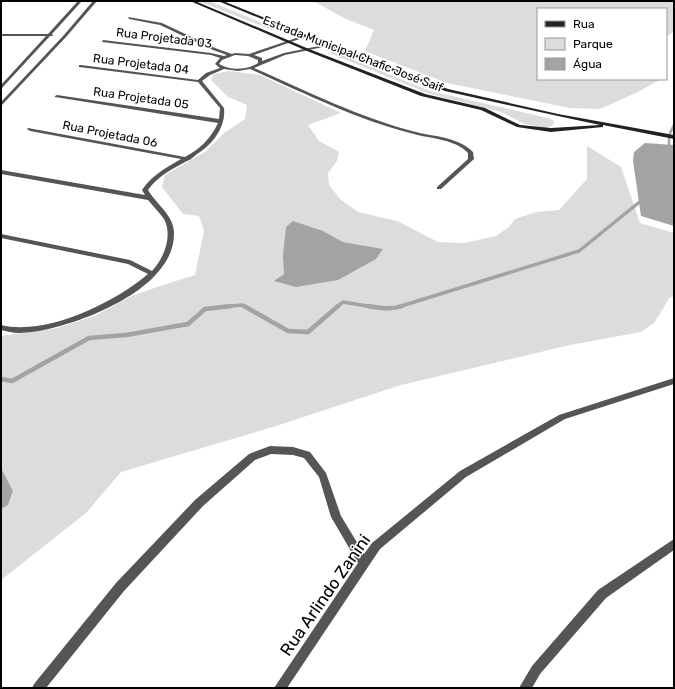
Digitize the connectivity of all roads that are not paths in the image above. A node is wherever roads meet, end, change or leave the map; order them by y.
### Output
1 (80, 1) edge
2 (95, 1) edge
3 (192, 1) edge
4 (220, 1) edge
5 (129, 18) dead end
6 (1, 35) edge
7 (50, 35) junction
8 (65, 36) junction
9 (306, 36) junction
10 (189, 37) junction
11 (103, 41) dead end
12 (289, 42) junction
13 (328, 45) junction
14 (174, 49) junction
15 (308, 50) junction
16 (231, 55) junction
17 (250, 55) junction
18 (223, 57) junction
19 (260, 63) junction
20 (82, 66) dead end
21 (224, 68) junction
22 (251, 68) junction
23 (199, 81) junction
24 (1, 88) edge
25 (57, 96) dead end
26 (1, 105) edge
27 (558, 115) junction
28 (222, 121) junction
29 (604, 125) junction
30 (30, 129) dead end
31 (546, 130) junction
32 (674, 137) edge
33 (188, 159) junction
34 (1, 172) edge
35 (439, 188) dead end
36 (149, 198) junction
37 (1, 236) edge
38 (153, 274) junction
39 (1, 327) edge
40 (674, 381) edge
41 (674, 544) edge
42 (364, 563) junction
43 (38, 688) edge
44 (280, 688) edge
45 (525, 688) edge

1 - 7 street
2 - 8 street
3 - 12 street, Estrada Municipal Chafic José Saif
4 - 9 street, Estrada Municipal Chafic José Saif
5 - 10 street
6 - 7 street
7 - 8 street
7 - 24 street
8 - 26 street
9 - 12 street
9 - 13 street, Estrada Municipal Chafic José Saif
10 - 14 street
10 - 16 street
11 - 14 street, Rua Projetada 03
12 - 15 street, Estrada Municipal Chafic José Saif
12 - 17 street
13 - 15 street
13 - 27 street, Estrada Municipal Chafic José Saif
14 - 18 street, Rua Projetada 03
15 - 19 street
15 - 31 street, Estrada Municipal Chafic José Saif
16 - 17 street
16 - 18 street
17 - 19 street
18 - 21 street
19 - 22 street
20 - 23 street, Rua Projetada 04
21 - 22 street
21 - 23 street
22 - 35 street
23 - 28 street
25 - 28 street, Rua Projetada 05
27 - 29 street, Estrada Municipal Chafic José Saif
27 - 31 street
28 - 33 street
29 - 31 street, Estrada Municipal Chafic José Saif
29 - 32 street
30 - 33 street, Rua Projetada 06
33 - 36 street
34 - 36 street
36 - 38 street
37 - 38 street
38 - 39 street
40 - 42 street, Rua Arlindo Zanini
41 - 45 street
42 - 43 street
42 - 44 street, Rua Arlindo Zanini

